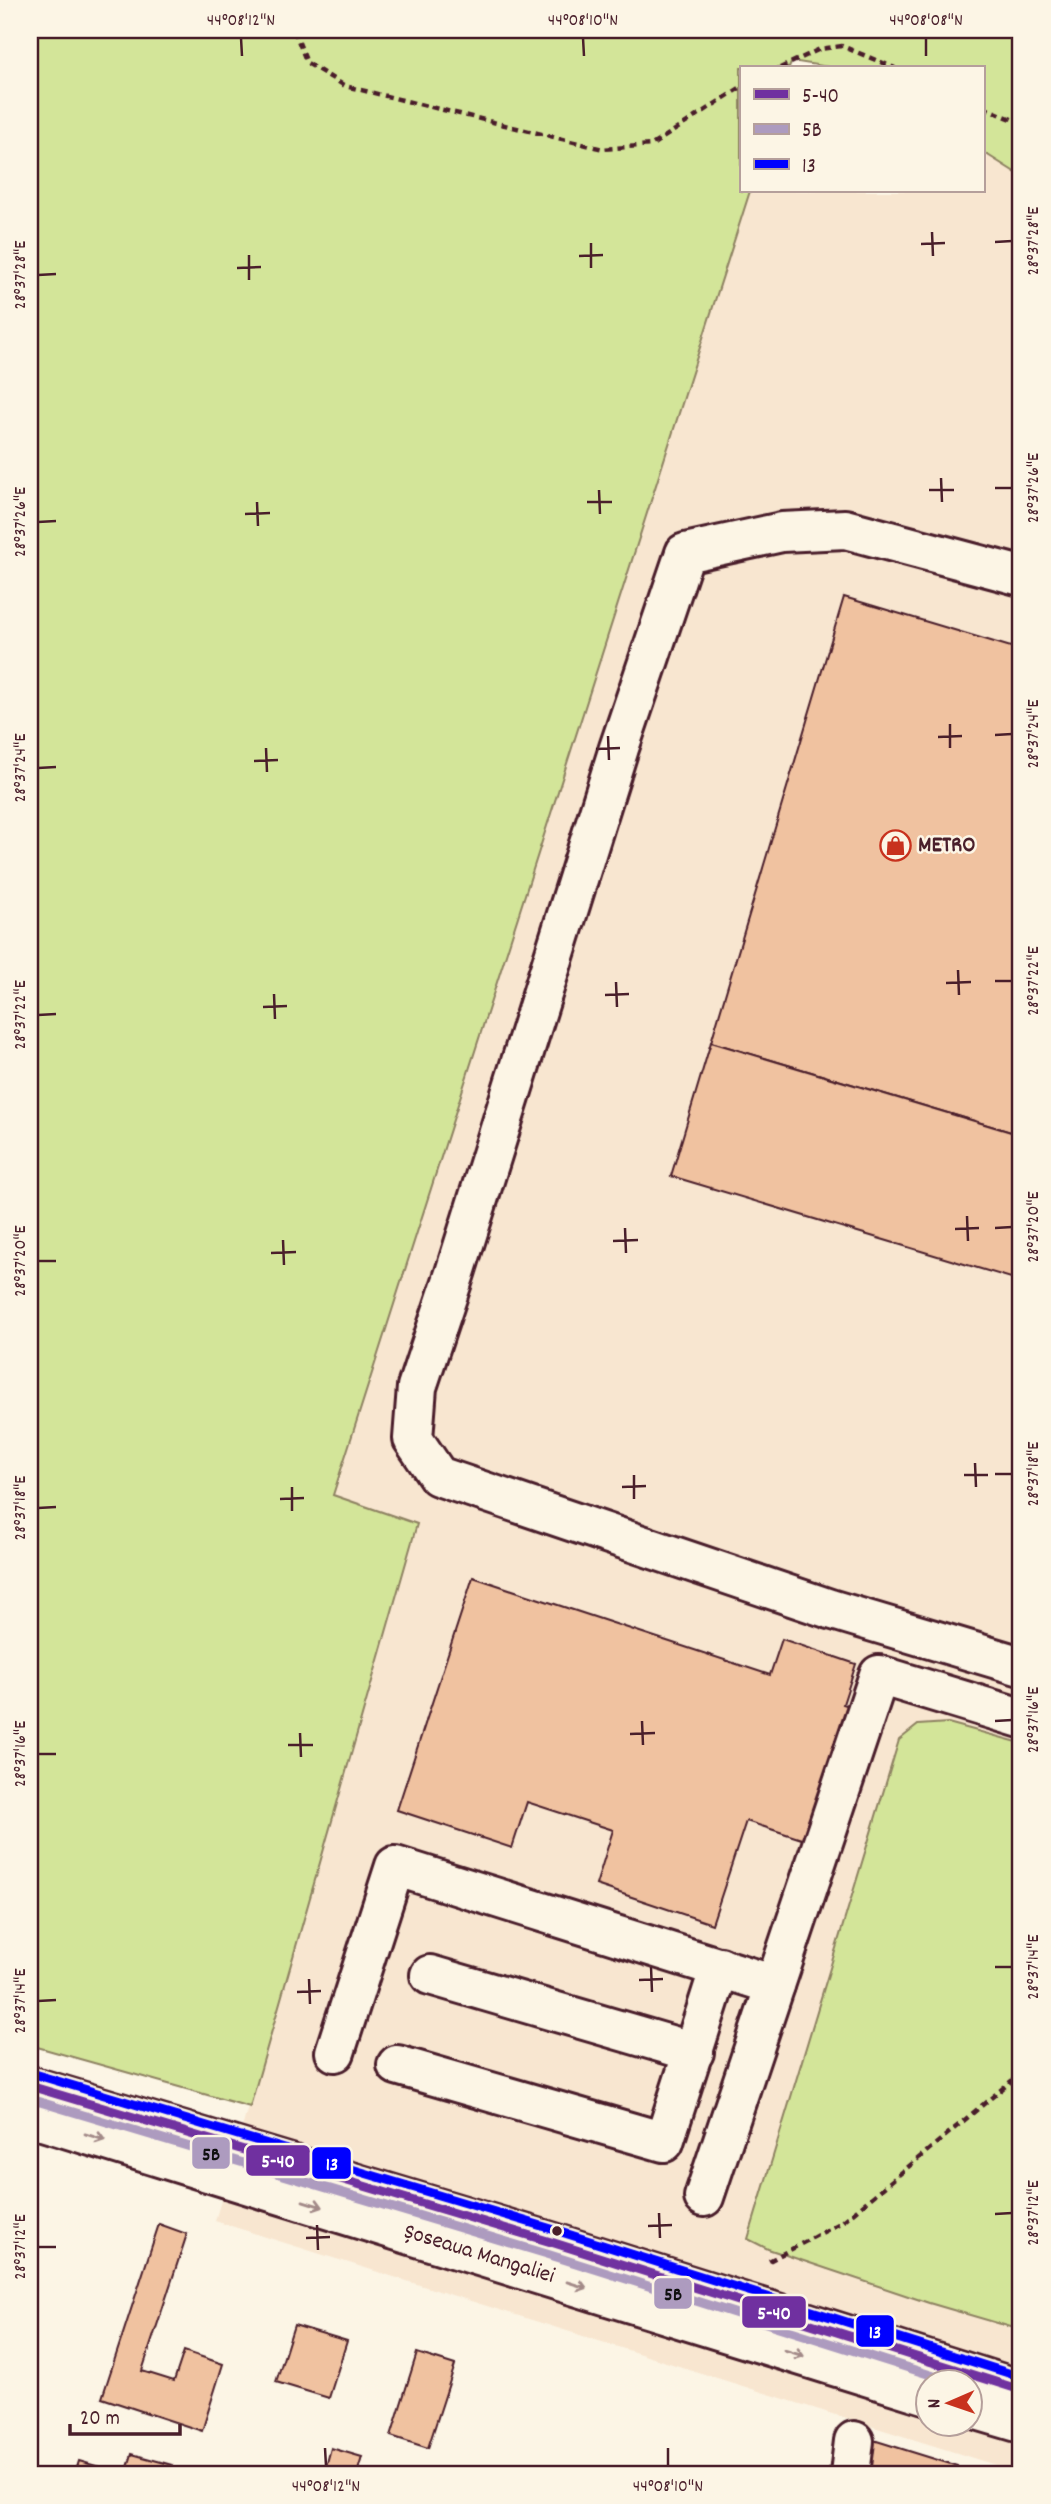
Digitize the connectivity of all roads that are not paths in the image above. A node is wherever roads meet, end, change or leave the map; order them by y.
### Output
1 (1021, 576) edge
2 (1021, 1666) edge
3 (1021, 1717) edge
4 (720, 1967) junction
5 (430, 1975) dead end
6 (775, 1984) junction
7 (335, 2052) dead end
8 (694, 2052) junction
9 (397, 2065) dead end
10 (30, 2086) edge
11 (30, 2118) edge
12 (704, 2197) dead end
13 (914, 2390) edge
14 (1021, 2390) edge
15 (984, 2412) edge
16 (1021, 2423) edge

1 - 2 main road
3 - 6 main road
4 - 6 main road
4 - 7 main road
4 - 8 main road
5 - 8 main road
6 - 12 main road
8 - 9 main road
10 - 14 main road, Șoseaua Mangaliei
11 -> 13 main road, Șoseaua Mangaliei
15 - 16 main road

